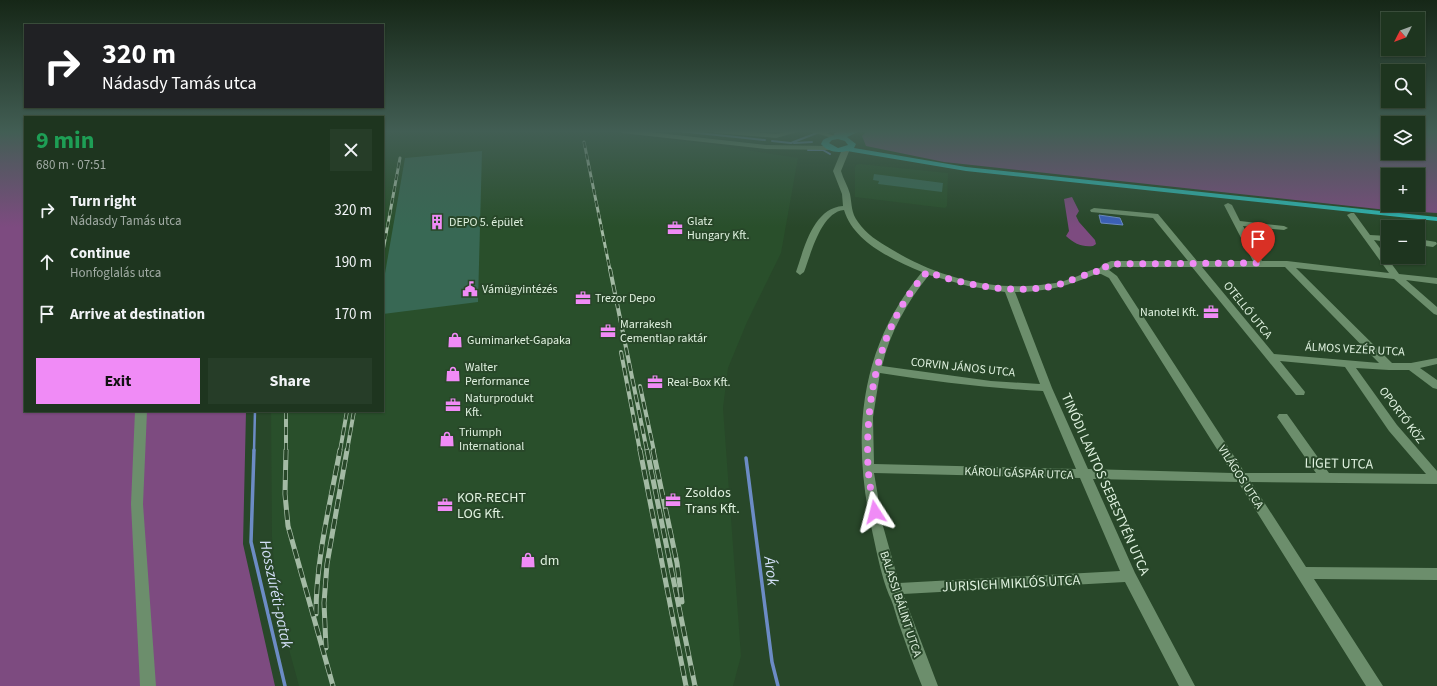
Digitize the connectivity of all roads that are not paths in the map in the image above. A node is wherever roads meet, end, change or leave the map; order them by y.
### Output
1 (934, 163) edge
2 (840, 164) edge
3 (1228, 205) dead end
4 (847, 208) junction
5 (1094, 210) dead end
6 (1351, 215) dead end
7 (1437, 219) edge
8 (1236, 223) junction
9 (1284, 228) dead end
10 (1368, 237) junction
11 (1381, 238) edge
12 (1425, 243) edge
13 (1433, 244) dead end
14 (1258, 263) junction
15 (1195, 264) junction
16 (1287, 264) junction
17 (1104, 271) junction
18 (800, 272) dead end
19 (927, 272) junction
20 (1396, 276) junction
21 (1437, 281) edge
22 (1009, 289) junction
23 (1437, 312) edge
24 (1271, 357) junction
25 (1437, 361) edge
26 (1348, 364) junction
27 (1411, 366) junction
28 (1388, 367) junction
29 (877, 369) junction
30 (1437, 385) edge
31 (1047, 388) junction
32 (1300, 392) dead end
33 (141, 412) edge
34 (1283, 417) dead end
35 (868, 468) junction
36 (1085, 475) junction
37 (1241, 477) junction
38 (1326, 478) junction
39 (1437, 479) edge
40 (1302, 572) junction
41 (1437, 574) edge
42 (1129, 576) junction
43 (893, 588) junction
44 (148, 686) edge
45 (930, 686) edge
46 (1187, 686) edge
47 (1376, 686) edge

1 - 7 main road
2 - 4 street
3 - 8 street
4 - 18 street
4 - 19 street
5 - 15 street, OTELLÓ UTCA
6 - 10 street
8 - 9 street
8 - 14 street
10 - 11 street
10 - 20 street
12 - 13 street
14 - 15 street
14 - 16 street
15 - 17 street
15 - 24 street, OTELLÓ UTCA
16 - 20 street
16 - 28 street
17 - 22 street
17 - 37 street, VILÁGOS UTCA
19 - 22 street
19 - 29 street, BALASSI BÁLINT UTCA
20 - 21 street
20 - 23 street
22 - 31 street, TINÓDI LANTOS SEBESTYÉN UTCA
24 - 26 street, ÁLMOS VEZÉR UTCA
24 - 32 street, OTELLÓ UTCA
25 - 27 street, ÁLMOS VEZÉR UTCA
26 - 28 street, ÁLMOS VEZÉR UTCA
26 - 39 street, OPORTÓ KÖZ
27 - 28 street, ÁLMOS VEZÉR UTCA
27 - 30 street
29 - 31 street, CORVIN JÁNOS UTCA
29 - 35 street, BALASSI BÁLINT UTCA
31 - 36 street, TINÓDI LANTOS SEBESTYÉN UTCA
33 - 44 street
34 - 38 street
35 - 36 street, KÁROLI GÁSPÁR UTCA
35 - 43 street, BALASSI BÁLINT UTCA
36 - 37 street, KÁROLI GÁSPÁR UTCA
36 - 42 street, TINÓDI LANTOS SEBESTYÉN UTCA
37 - 38 street, LIGET UTCA
37 - 40 street, VILÁGOS UTCA
38 - 39 street, LIGET UTCA
40 - 41 street
40 - 47 street, VILÁGOS UTCA
42 - 43 street, JURISICH MIKLÓS UTCA
42 - 46 street, TINÓDI LANTOS SEBESTYÉN UTCA
43 - 45 street, BALASSI BÁLINT UTCA

